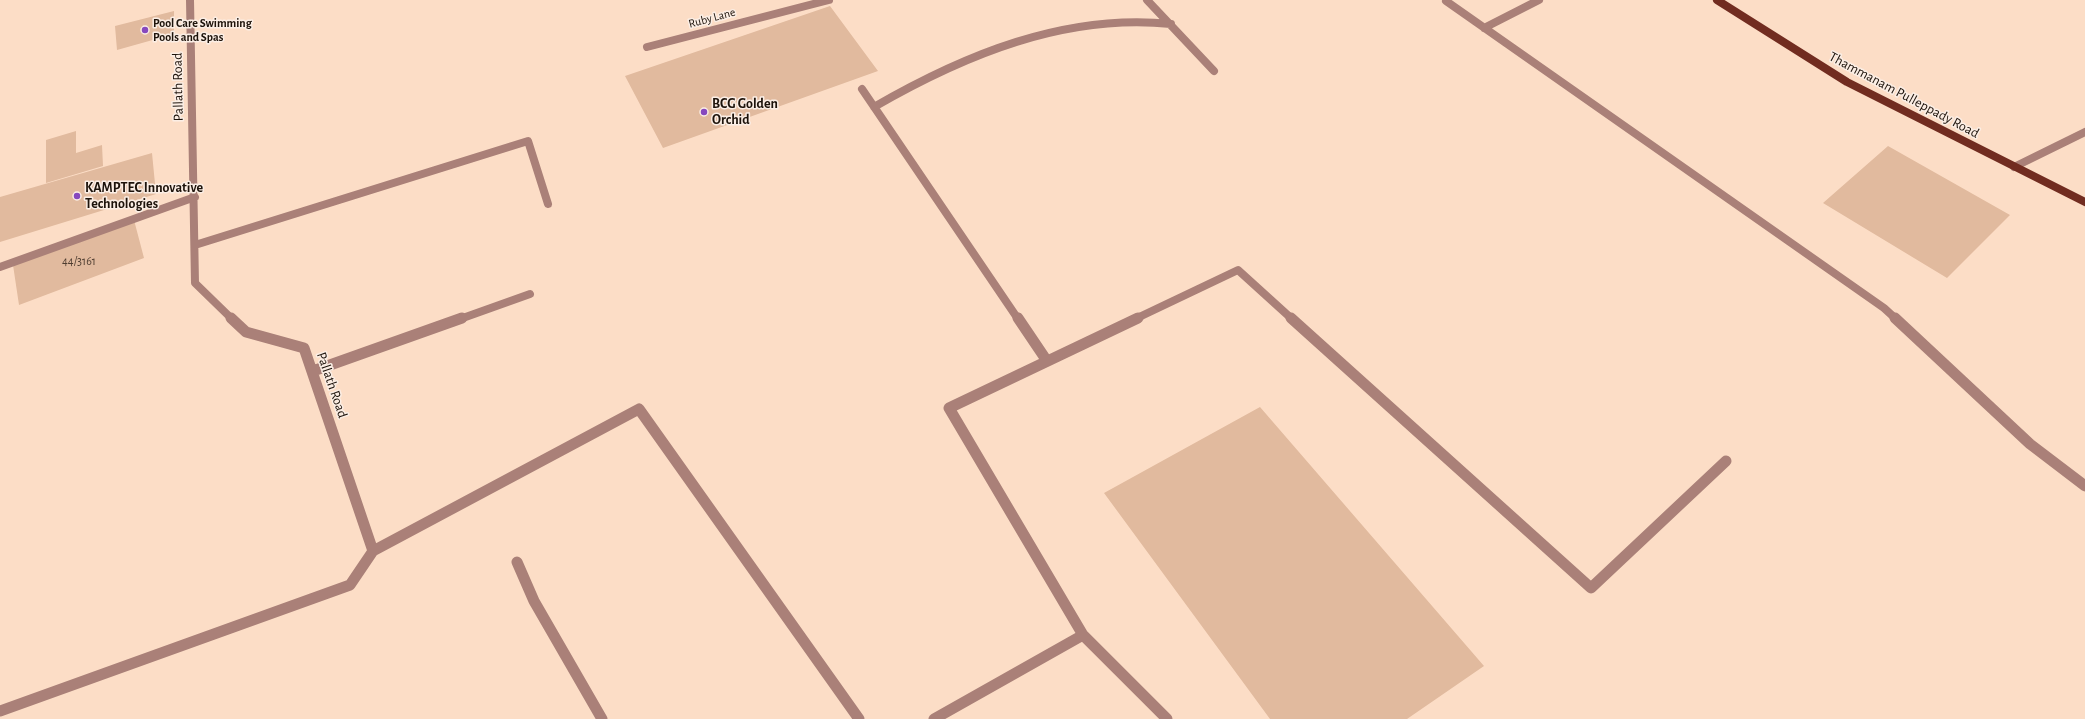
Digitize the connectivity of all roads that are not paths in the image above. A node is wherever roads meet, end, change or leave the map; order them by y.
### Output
1 (190, 0) edge
2 (829, 0) edge
3 (1147, 0) edge
4 (1539, 0) edge
5 (1717, 0) edge
6 (1446, 1) dead end
7 (1171, 24) junction
8 (1484, 28) junction
9 (647, 47) dead end
10 (1214, 72) dead end
11 (862, 89) dead end
12 (874, 107) junction
13 (2085, 132) edge
14 (2014, 168) junction
15 (195, 197) junction
16 (2085, 202) edge
17 (548, 204) dead end
18 (195, 245) junction
19 (0, 267) edge
20 (530, 294) dead end
21 (1047, 361) junction
22 (313, 371) junction
23 (1726, 461) dead end
24 (2085, 486) edge
25 (372, 551) junction
26 (517, 562) dead end
27 (1083, 635) junction
28 (0, 711) edge
29 (602, 719) edge
30 (859, 719) edge
31 (934, 719) edge
32 (1167, 719) edge

1 - 15 street, Pallath Road
2 - 9 street, Ruby Lane
3 - 7 street
4 - 8 street
5 - 14 main road, Thammanam Pulleppady Road
6 - 8 street
7 - 10 street
7 - 12 street
8 - 24 street
11 - 12 street
12 - 21 street
13 - 14 street
14 - 16 main road, Thammanam Pulleppady Road
15 - 18 street, Pallath Road
15 - 19 street
17 - 18 street
18 - 22 street, Pallath Road
20 - 22 street
21 - 23 street
21 - 27 street
22 - 25 street, Pallath Road
25 - 28 street
25 - 30 street
26 - 29 street
27 - 31 street
27 - 32 street

